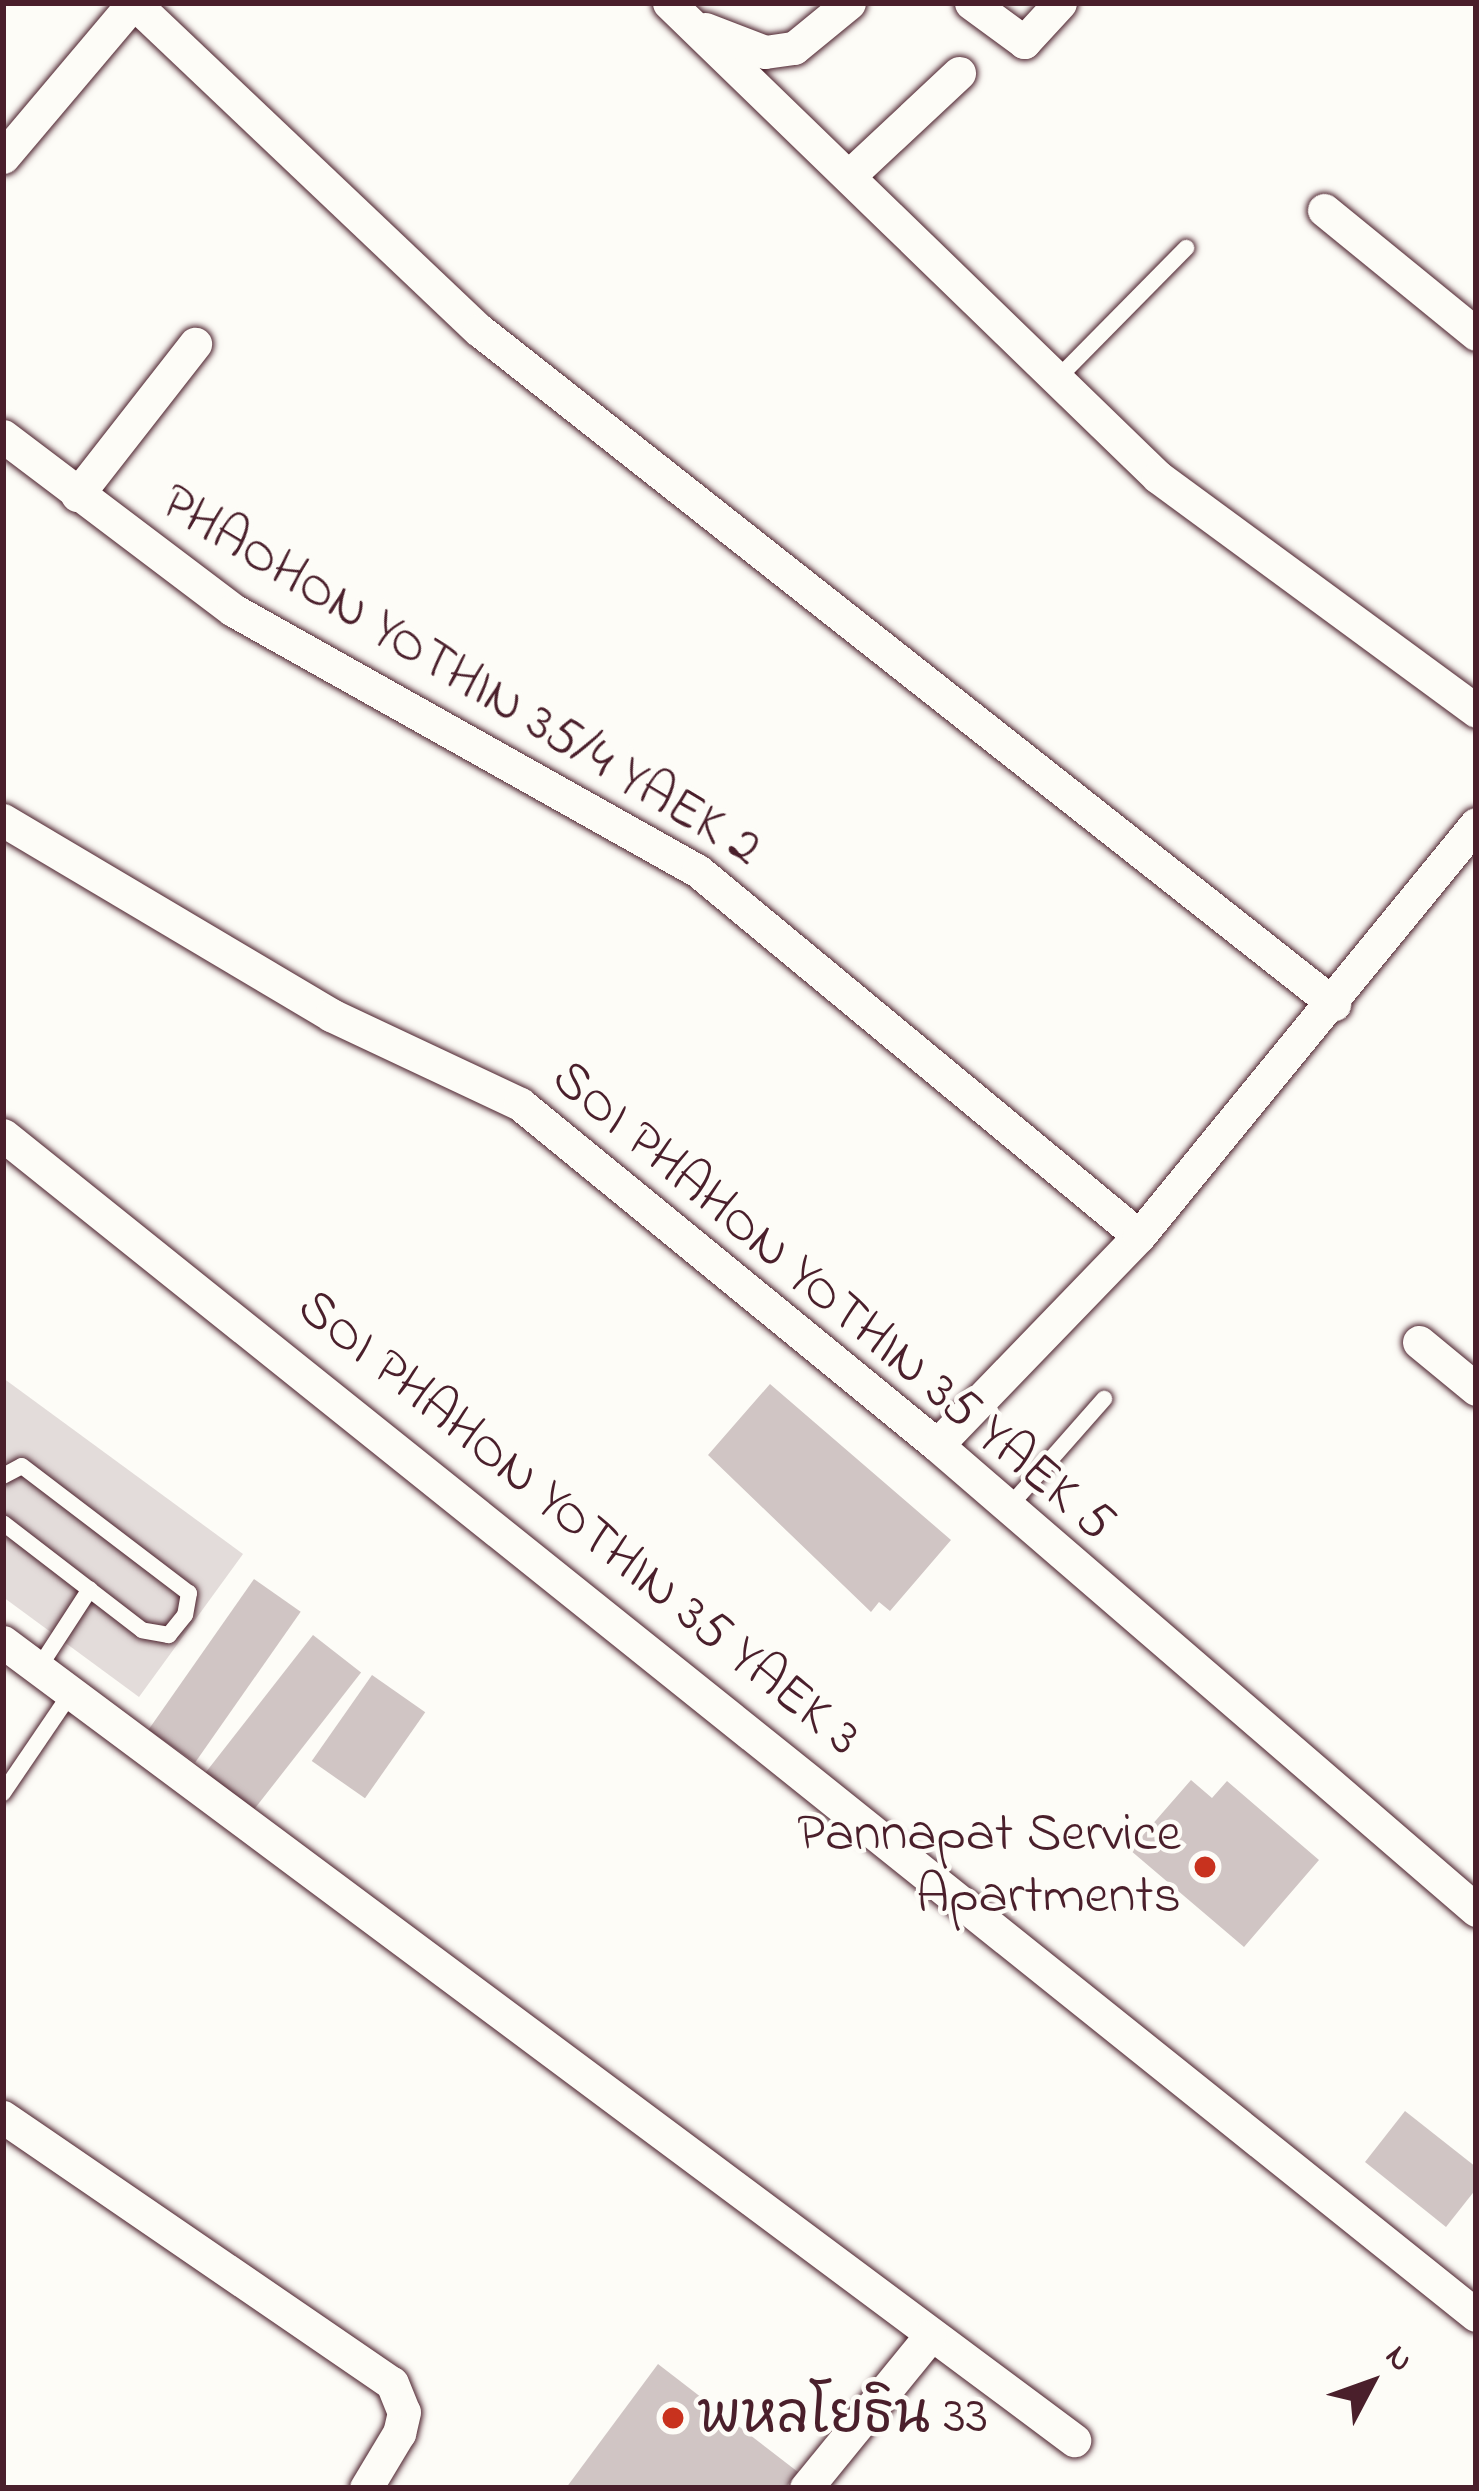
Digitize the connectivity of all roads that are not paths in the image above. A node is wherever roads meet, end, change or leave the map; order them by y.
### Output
1 (133, 3) edge
2 (849, 3) edge
3 (971, 3) edge
4 (1060, 3) edge
5 (680, 14) edge
6 (959, 73) dead end
7 (3, 157) edge
8 (851, 175) junction
9 (1324, 210) dead end
10 (1186, 248) dead end
11 (1476, 334) edge
12 (195, 344) dead end
13 (1055, 381) junction
14 (3, 436) edge
15 (77, 495) junction
16 (1476, 711) edge
17 (3, 820) edge
18 (1476, 824) edge
19 (1334, 1004) junction
20 (3, 1135) edge
21 (1139, 1236) junction
22 (1418, 1342) dead end
23 (1476, 1389) edge
24 (1104, 1399) dead end
25 (938, 1445) junction
26 (3, 1476) edge
27 (1007, 1509) junction
28 (3, 1523) edge
29 (90, 1589) junction
30 (15, 1658) edge
31 (71, 1693) junction
32 (3, 1793) edge
33 (1476, 1910) edge
34 (3, 2117) edge
35 (1476, 2315) edge
36 (928, 2337) junction
37 (1074, 2440) dead end
38 (366, 2488) edge
39 (806, 2488) edge

1 - 7 street
1 - 19 street
2 - 5 street
3 - 4 street
5 - 8 street
6 - 8 street
8 - 13 street
9 - 11 street
10 - 13 lane
12 - 15 street
13 - 16 street
14 - 15 street, PHAOHON YOTHIN 35/4 YAEK 2
15 - 21 street, PHAOHON YOTHIN 35/4 YAEK 2
17 - 25 street, SOI PHAHON YOTHIN 35 YAEK 5
18 - 19 street
19 - 21 street
20 - 35 street, SOI PHAHON YOTHIN 35 YAEK 3
21 - 25 street
22 - 23 street
24 - 27 lane
25 - 27 street, SOI PHAHON YOTHIN 35 YAEK 5
26 - 29 lane
27 - 33 street, SOI PHAHON YOTHIN 35 YAEK 5
28 - 29 lane
29 - 30 lane
30 - 31 street
31 - 32 lane
31 - 36 street
34 - 38 street
36 - 37 street
36 - 39 street

